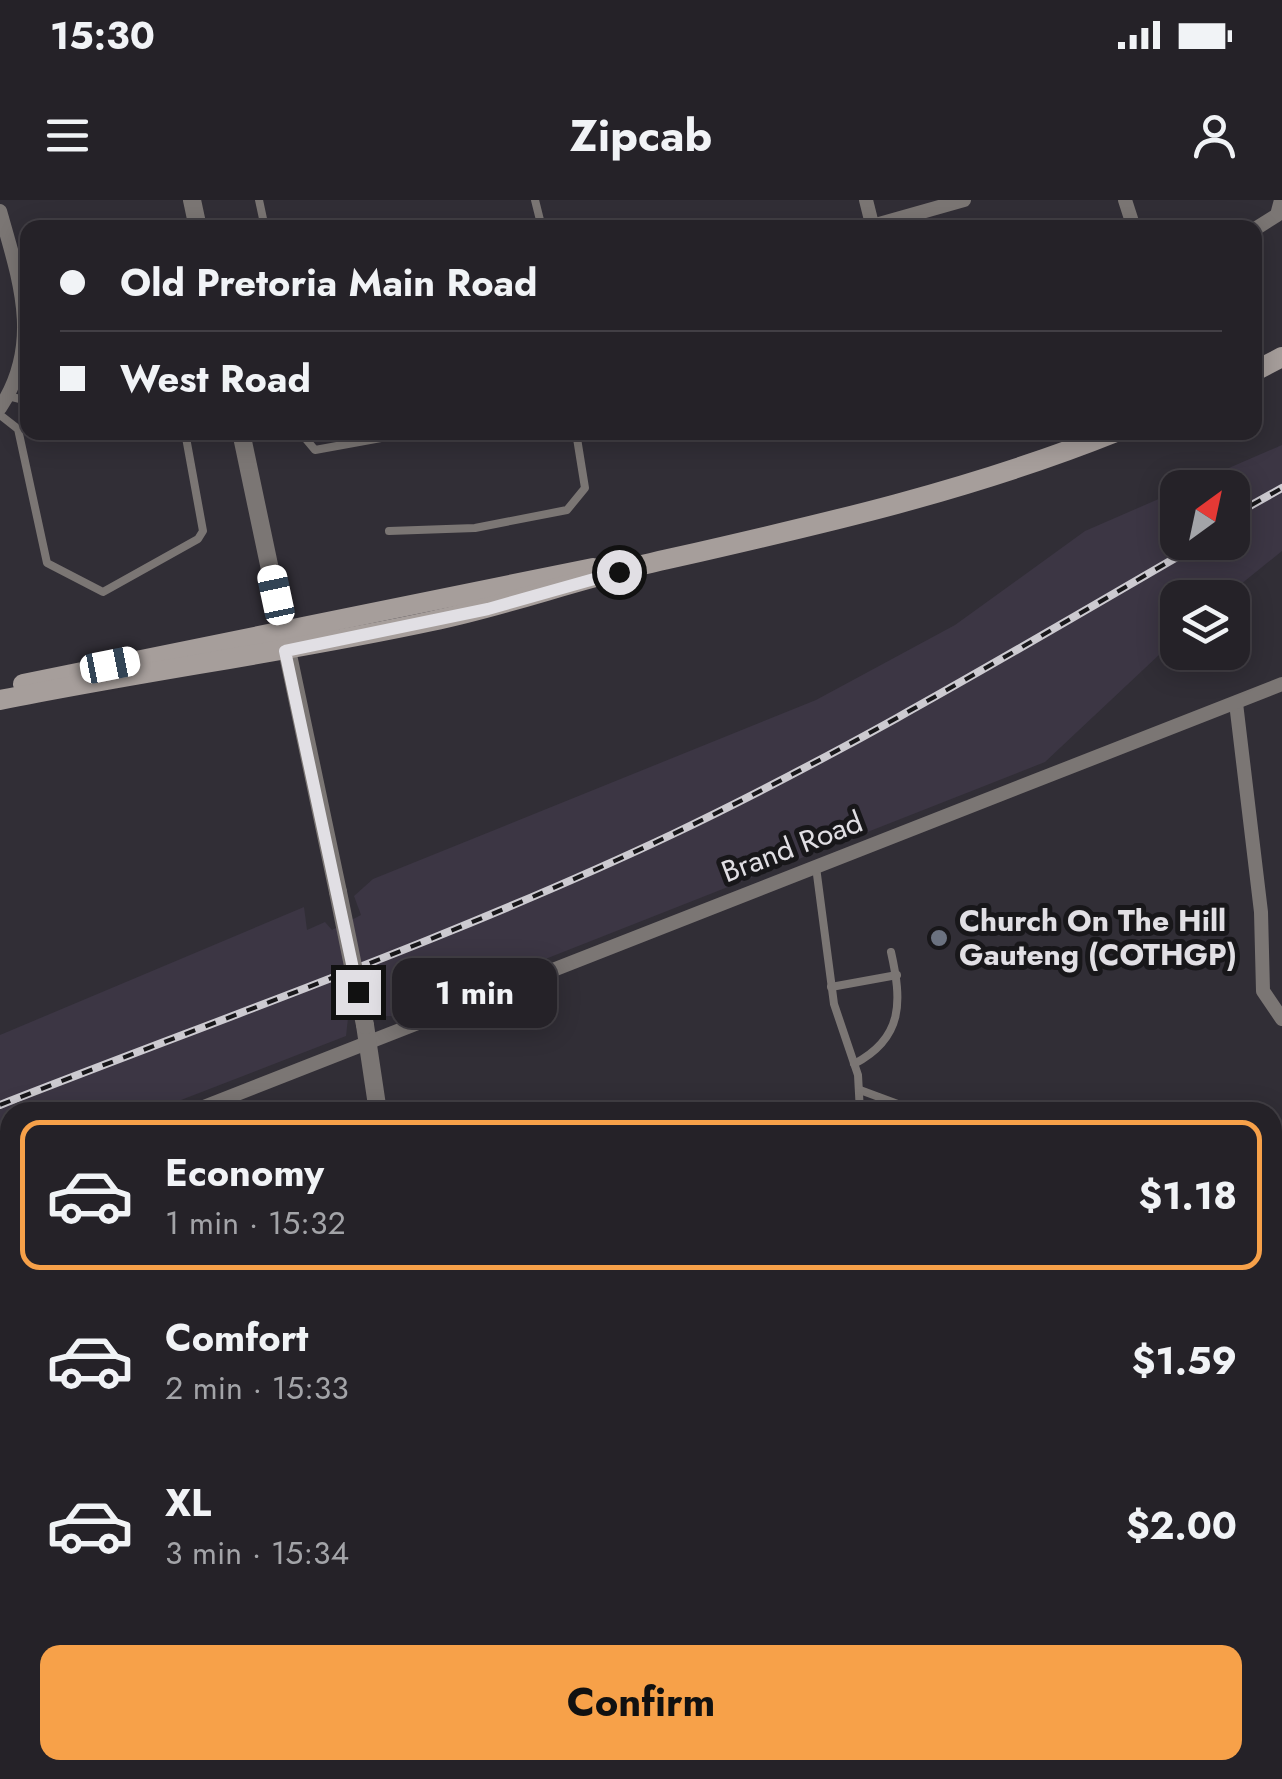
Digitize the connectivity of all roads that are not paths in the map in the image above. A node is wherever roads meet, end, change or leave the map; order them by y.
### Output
1 (964, 200) edge
2 (1281, 200) edge
3 (0, 211) edge
4 (897, 220) edge
5 (1262, 224) edge
6 (20, 297) edge
7 (20, 362) edge
8 (3, 406) edge
9 (18, 429) joint
10 (20, 438) edge
11 (20, 440) edge
12 (187, 440) edge
13 (243, 440) edge
14 (307, 440) edge
15 (370, 440) edge
16 (577, 440) edge
17 (1095, 440) edge
18 (390, 531) dead end
19 (284, 641) junction
20 (1282, 684) edge
21 (0, 688) edge
22 (0, 700) edge
23 (1236, 703) junction
24 (816, 868) junction
25 (891, 952) dead end
26 (896, 975) junction
27 (831, 987) junction
28 (1282, 1019) edge
29 (367, 1034) junction
30 (854, 1064) junction
31 (860, 1090) junction
32 (214, 1102) edge
33 (377, 1102) edge
34 (860, 1102) edge
35 (892, 1102) edge

1 - 4 street
2 - 5 street
3 - 6 street
7 - 8 street
8 - 9 lane
9 - 10 lane
11 - 12 lane
13 - 19 street
14 - 15 lane
16 - 18 lane
17 - 19 main road
19 - 21 main road
19 - 22 main road
19 - 29 street, bridge
20 - 23 street, Brand Road
23 - 24 street, Brand Road
23 - 28 street
24 - 27 lane
24 - 29 street, Brand Road
25 - 26 lane
26 - 27 lane
26 - 30 lane
27 - 30 lane
29 - 32 street, Brand Road
29 - 33 street
30 - 31 lane
31 - 34 lane
31 - 35 lane

